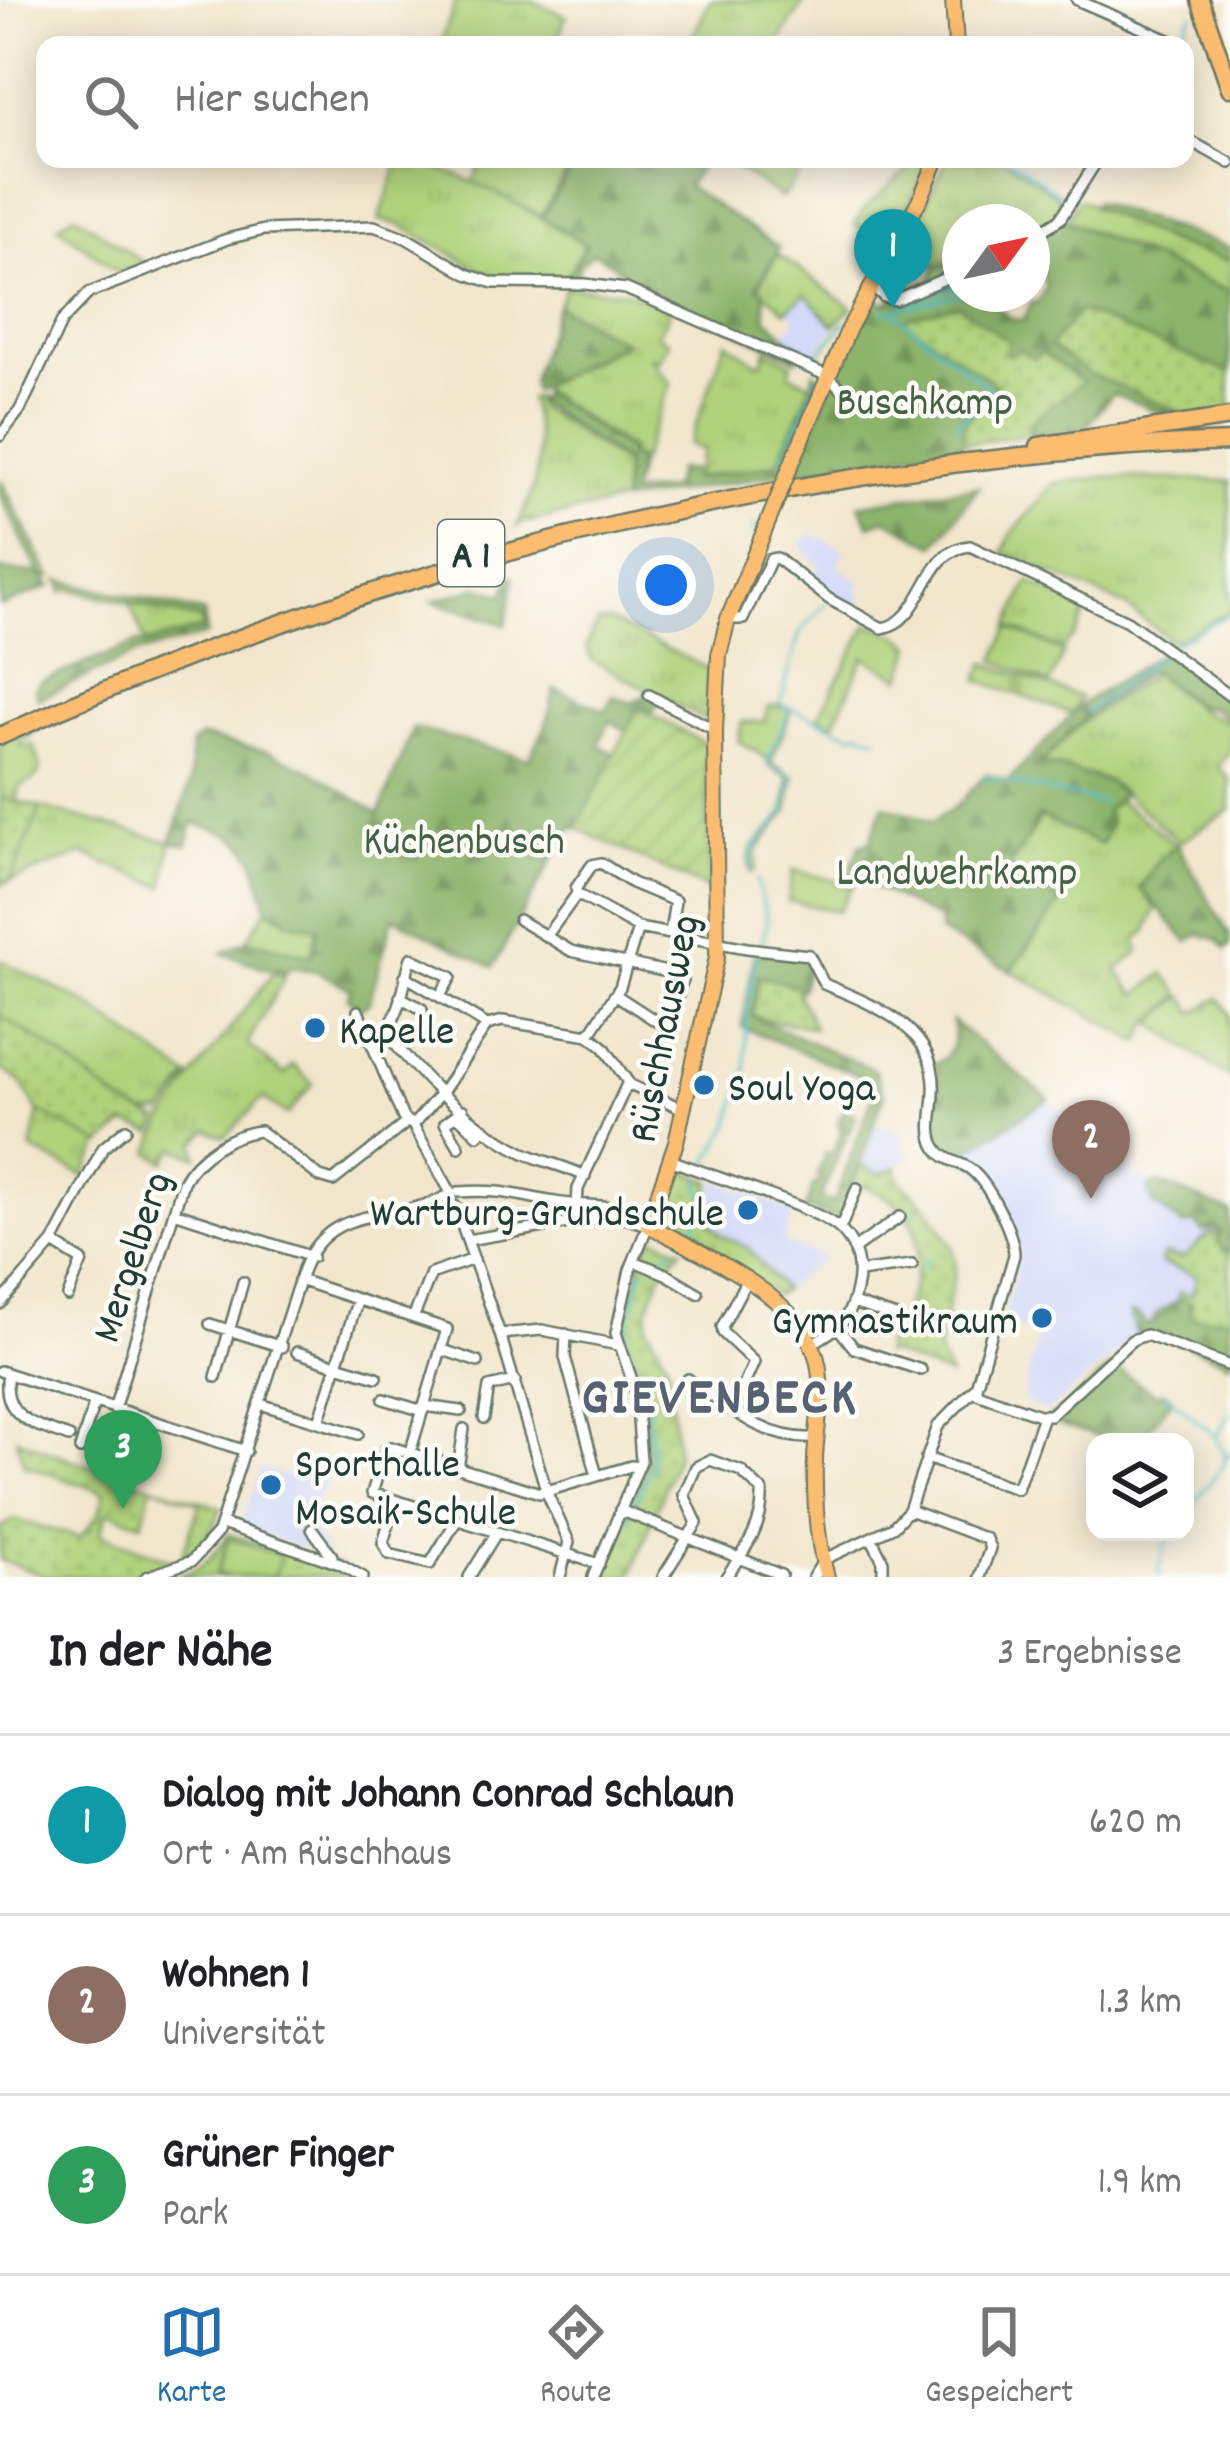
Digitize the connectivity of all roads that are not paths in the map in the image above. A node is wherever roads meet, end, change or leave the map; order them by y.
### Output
1 (953, 0) edge
2 (1078, 0) edge
3 (1203, 0) edge
4 (955, 36) edge
5 (1160, 36) edge
6 (1230, 70) edge
7 (1230, 88) edge
8 (1194, 144) edge
9 (1230, 163) edge
10 (933, 168) edge
11 (1092, 168) edge
12 (1050, 225) edge
13 (942, 280) edge
14 (871, 285) junction
15 (829, 376) junction
16 (851, 398) dead end
17 (1230, 429) edge
18 (0, 436) edge
19 (1042, 450) junction
20 (1230, 453) edge
21 (728, 619) junction
22 (649, 695) dead end
23 (1230, 696) edge
24 (0, 727) edge
25 (715, 730) junction
26 (0, 736) edge
27 (578, 894) junction
28 (519, 920) dead end
29 (638, 928) junction
30 (670, 933) junction
31 (547, 935) junction
32 (719, 941) junction
33 (628, 963) junction
34 (405, 976) junction
35 (616, 994) junction
36 (440, 996) junction
37 (400, 997) junction
38 (416, 1010) dead end
39 (358, 1011) dead end
40 (487, 1025) junction
41 (589, 1034) junction
42 (628, 1082) junction
43 (443, 1091) junction
44 (683, 1109) junction
45 (460, 1112) junction
46 (410, 1124) junction
47 (126, 1129) dead end
48 (459, 1147) dead end
49 (671, 1160) junction
50 (584, 1181) junction
51 (857, 1188) dead end
52 (452, 1198) junction
53 (577, 1205) junction
54 (174, 1212) junction
55 (607, 1212) junction
56 (900, 1216) dead end
57 (648, 1225) junction
58 (840, 1229) junction
59 (467, 1240) junction
60 (53, 1243) junction
61 (854, 1250) junction
62 (310, 1256) junction
63 (473, 1259) junction
64 (634, 1261) junction
65 (912, 1265) dead end
66 (859, 1272) junction
67 (301, 1280) junction
68 (746, 1281) junction
69 (243, 1282) dead end
70 (698, 1293) dead end
71 (68, 1296) dead end
72 (358, 1299) junction
73 (853, 1303) junction
74 (0, 1304) edge
75 (414, 1316) junction
76 (896, 1317) dead end
77 (210, 1324) dead end
78 (839, 1329) junction
79 (231, 1331) junction
80 (500, 1334) junction
81 (566, 1334) junction
82 (812, 1344) junction
83 (618, 1345) junction
84 (280, 1347) junction
85 (442, 1350) junction
86 (298, 1352) dead end
87 (478, 1362) dead end
88 (337, 1365) junction
89 (1230, 1366) edge
90 (921, 1370) dead end
91 (4, 1372) edge
92 (216, 1377) dead end
93 (377, 1377) dead end
94 (688, 1379) dead end
95 (515, 1382) junction
96 (974, 1392) junction
97 (472, 1394) dead end
98 (488, 1395) junction
99 (384, 1399) dead end
100 (94, 1403) junction
101 (262, 1404) junction
102 (114, 1409) junction
103 (424, 1409) junction
104 (733, 1410) junction
105 (461, 1412) dead end
106 (1043, 1416) junction
107 (484, 1418) dead end
108 (319, 1422) junction
109 (464, 1430) dead end
110 (358, 1434) dead end
111 (69, 1437) dead end
112 (816, 1438) junction
113 (80, 1448) dead end
114 (247, 1452) junction
115 (410, 1453) junction
116 (926, 1458) junction
117 (639, 1467) junction
118 (458, 1468) junction
119 (597, 1476) junction
120 (547, 1493) junction
121 (395, 1501) junction
122 (909, 1510) junction
123 (626, 1513) junction
124 (458, 1520) junction
125 (223, 1525) junction
126 (312, 1529) dead end
127 (497, 1532) junction
128 (872, 1539) junction
129 (690, 1540) junction
130 (568, 1554) junction
131 (739, 1559) junction
132 (332, 1561) junction
133 (599, 1564) junction
134 (825, 1569) edge
135 (781, 1575) edge
136 (146, 1577) edge
137 (159, 1577) edge
138 (363, 1577) edge
139 (469, 1577) edge
140 (560, 1577) edge
141 (593, 1577) edge
142 (663, 1577) edge
143 (726, 1577) edge
144 (883, 1577) edge
145 (980, 1577) edge

1 - 4 main road
2 - 5 street
3 - 6 highway
3 - 7 highway
8 - 9 street
10 - 14 main road, Rüschhausweg
11 - 12 street
13 - 14 street
14 - 15 main road, Rüschhausweg
15 - 16 street
15 - 18 street
15 - 21 main road, Rüschhausweg, bridge
17 - 19 highway, A 1
17 - 19 highway
19 - 20 highway
19 - 24 highway, A 1
19 - 26 highway, A 1
21 - 23 street
21 - 25 main road, Rüschhausweg
22 - 25 street
25 - 32 main road, Rüschhausweg
27 - 29 street
27 - 30 street
27 - 31 street
28 - 31 street
29 - 30 street
29 - 33 street
30 - 32 street
31 - 33 street
32 - 44 main road, Rüschhausweg
32 - 96 street
33 - 35 street
33 - 35 street
34 - 36 street
34 - 36 street
34 - 37 street
35 - 41 street
36 - 40 street
37 - 38 street
37 - 43 street
39 - 46 street
40 - 41 street
40 - 43 street
41 - 42 street
42 - 44 street
42 - 50 street
43 - 45 street
43 - 46 street
44 - 49 main road, Rüschhausweg
45 - 48 street
45 - 50 street
46 - 52 street
46 - 54 street, Mergelberg
47 - 60 street
49 - 57 main road, Rüschhausweg
49 - 58 street
50 - 53 street
51 - 58 street
52 - 53 street
52 - 59 street
52 - 62 street
53 - 55 street
53 - 57 street
54 - 62 street
54 - 102 street, Mergelberg
55 - 57 street
55 - 59 street
56 - 61 street
57 - 64 street, Rüschhausweg
57 - 68 main road
58 - 61 street
59 - 63 street
60 - 71 street
60 - 74 street
61 - 66 street
62 - 67 street
63 - 75 street
63 - 80 street
64 - 70 street
64 - 83 street, Rüschhausweg
65 - 66 street
66 - 73 street
67 - 72 street
67 - 84 street
68 - 82 main road
68 - 104 street
69 - 79 street
72 - 75 street
72 - 88 street
73 - 76 street
73 - 78 street
75 - 85 street
77 - 79 street
78 - 82 street
78 - 90 street
79 - 84 street
79 - 92 street
80 - 81 street
80 - 95 street
81 - 83 street
81 - 119 street
82 - 112 main road
83 - 117 street, Rüschhausweg
84 - 101 street
85 - 87 street
85 - 103 street
86 - 88 street
88 - 93 street
88 - 108 street
89 - 106 street
91 - 100 street
91 - 111 street
94 - 104 street
95 - 98 street
95 - 120 street
96 - 106 street
96 - 116 street
97 - 98 street
98 - 107 street
99 - 103 street
100 - 102 street
100 - 113 street
101 - 108 street
101 - 114 street
102 - 114 street
103 - 105 street
103 - 115 street
104 - 112 street
106 - 116 street
108 - 110 street
109 - 118 street
112 - 134 main road
114 - 125 street
115 - 118 street
115 - 121 street
116 - 122 street
117 - 119 street
117 - 123 street, Rüschhausweg
118 - 120 street
119 - 120 street
120 - 130 street
121 - 124 street
121 - 124 street
122 - 128 street
122 - 145 street
123 - 129 street
123 - 133 street, Rüschhausweg
124 - 127 street
125 - 132 street
125 - 136 street
125 - 137 street
126 - 132 street
127 - 130 street
127 - 139 street
128 - 134 street
128 - 144 street
129 - 131 street
129 - 131 street
129 - 142 street
130 - 133 street
130 - 140 street
131 - 135 street
131 - 143 street
132 - 138 street
133 - 141 street, Rüschhausweg

